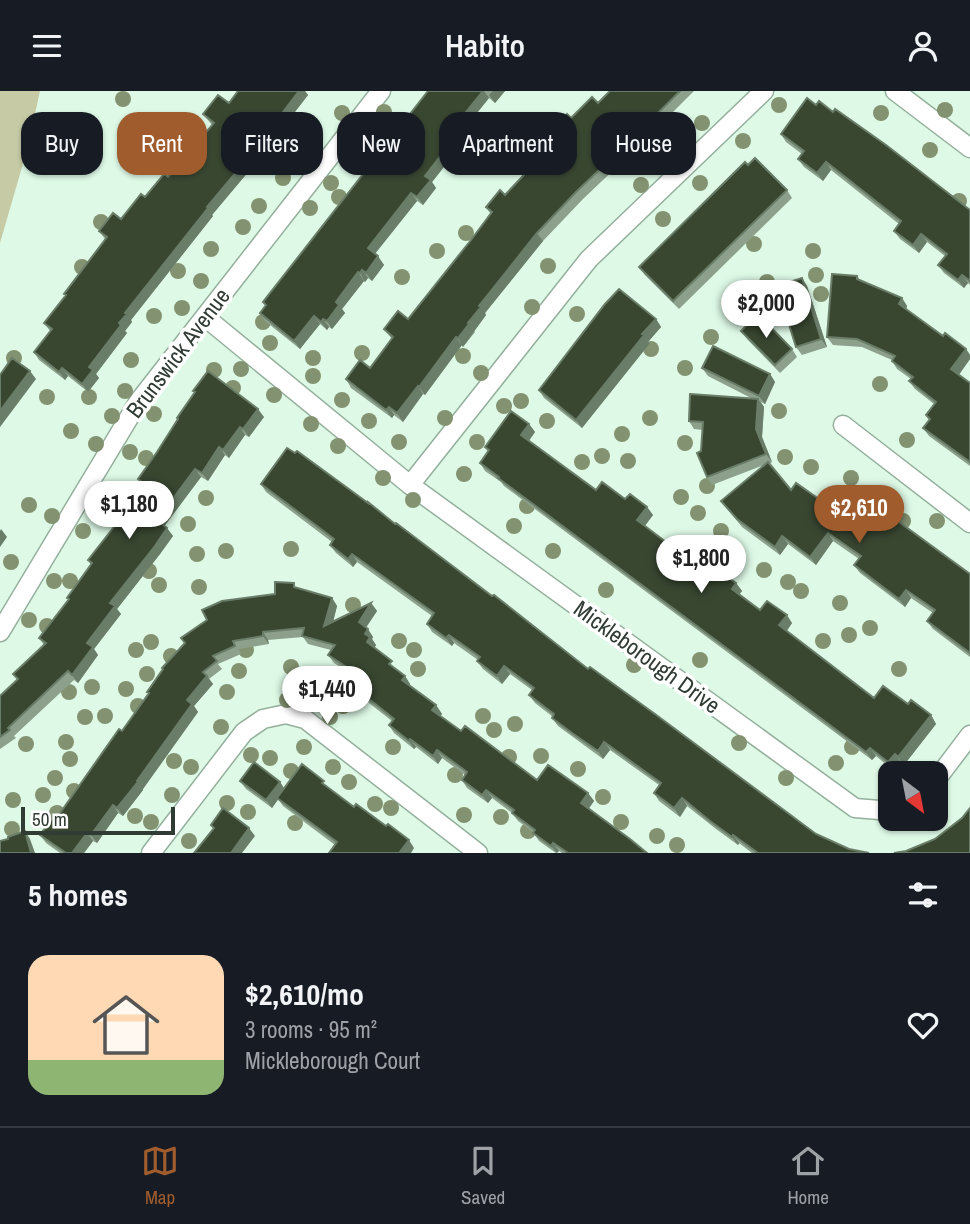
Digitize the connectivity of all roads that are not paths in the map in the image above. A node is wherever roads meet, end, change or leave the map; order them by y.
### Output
1 (764, 91) edge
2 (895, 91) edge
3 (371, 94) edge
4 (970, 148) edge
5 (205, 317) junction
6 (843, 425) dead end
7 (410, 485) junction
8 (970, 523) edge
9 (0, 632) edge
10 (970, 735) edge
11 (948, 764) edge
12 (878, 810) edge
13 (474, 852) edge
14 (151, 853) edge

1 - 7 street
2 - 4 street
3 - 5 street, Brunswick Avenue
5 - 7 street, Mickleborough Drive
5 - 9 street, Brunswick Avenue
6 - 8 street
7 - 12 street, Mickleborough Drive
10 - 11 street
13 - 14 street

